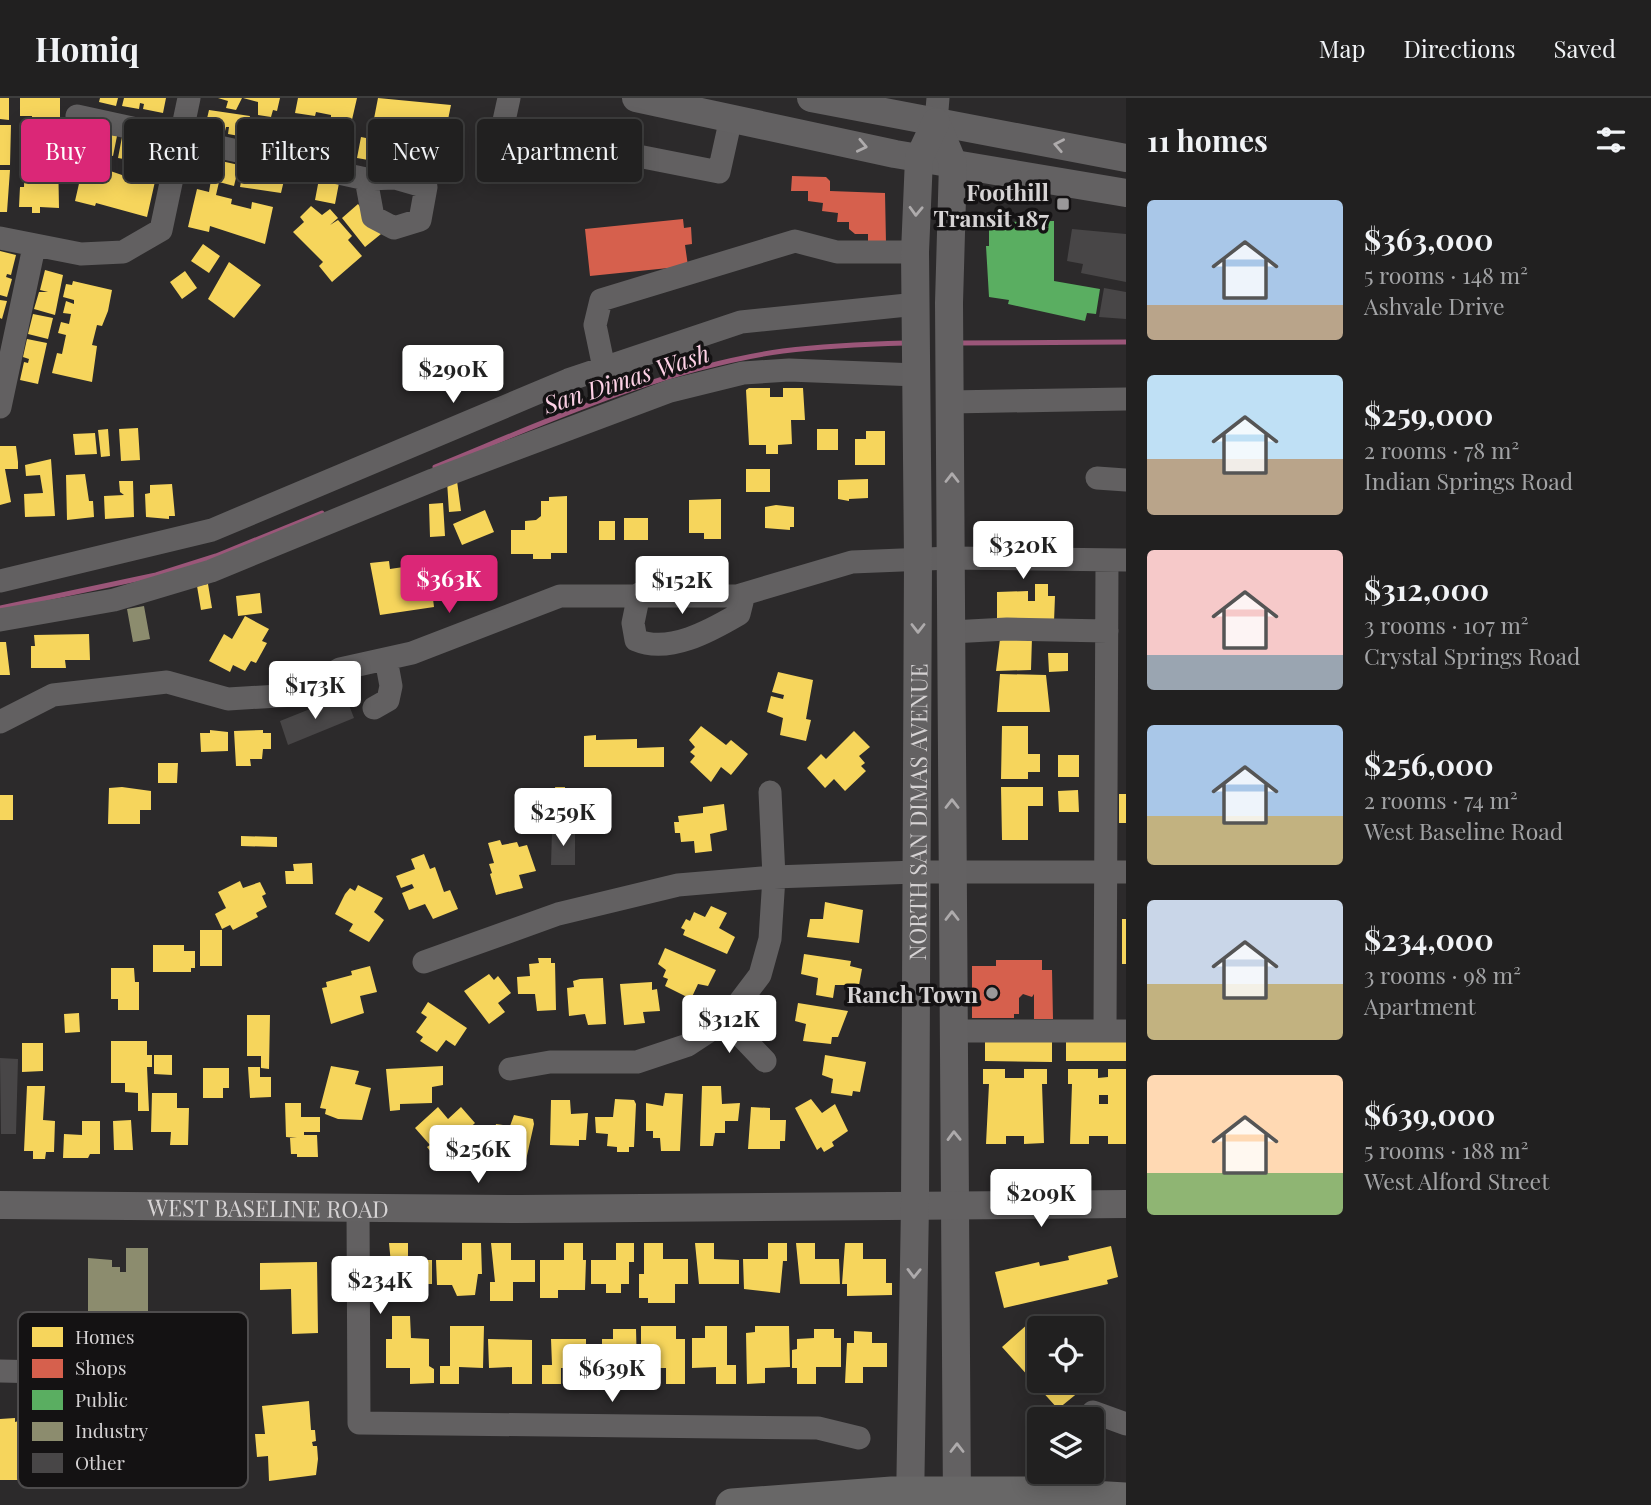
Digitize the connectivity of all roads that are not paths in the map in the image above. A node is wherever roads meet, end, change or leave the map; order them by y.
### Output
1 (189, 98) edge
2 (509, 98) edge
3 (636, 98) edge
4 (811, 98) edge
5 (937, 110) edge
6 (78, 116) dead end
7 (731, 118) junction
8 (184, 119) edge
9 (124, 126) edge
10 (223, 147) edge
11 (919, 158) junction
12 (1126, 158) edge
13 (953, 163) junction
14 (366, 178) dead end
15 (171, 182) edge
16 (1126, 193) edge
17 (0, 238) edge
18 (34, 247) junction
19 (915, 252) junction
20 (917, 340) junction
21 (604, 368) junction
22 (1126, 399) edge
23 (950, 402) junction
24 (0, 407) edge
25 (1097, 478) dead end
26 (1126, 480) edge
27 (951, 558) junction
28 (918, 560) junction
29 (1116, 561) edge
30 (0, 581) edge
31 (639, 594) junction
32 (744, 594) junction
33 (0, 620) edge
34 (1107, 631) junction
35 (951, 632) junction
36 (386, 659) junction
37 (374, 708) dead end
38 (1116, 715) edge
39 (0, 722) edge
40 (770, 792) dead end
41 (916, 872) junction
42 (952, 872) junction
43 (1116, 872) edge
44 (774, 877) junction
45 (424, 962) dead end
46 (726, 1020) junction
47 (952, 1031) junction
48 (1116, 1031) edge
49 (765, 1061) dead end
50 (510, 1069) dead end
51 (1126, 1204) edge
52 (0, 1205) edge
53 (915, 1205) junction
54 (955, 1205) junction
55 (358, 1209) junction
56 (0, 1371) edge
57 (18, 1371) edge
58 (1104, 1416) edge
59 (1126, 1424) edge
60 (859, 1438) dead end
61 (910, 1499) edge
62 (957, 1499) edge
63 (1126, 1499) edge
64 (732, 1505) edge

1 - 8 street
2 - 7 street
3 - 7 main road
4 - 5 main road
5 - 11 main road, NORTH SAN DIMAS AVENUE
12 -> 5 main road
5 - 13 main road, NORTH SAN DIMAS AVENUE
6 - 9 street
7 -> 11 main road
10 - 14 street
11 - 13 main road
11 -> 19 main road, NORTH SAN DIMAS AVENUE
13 - 16 main road
13 - 23 main road, NORTH SAN DIMAS AVENUE
15 - 18 street
17 - 18 street
18 - 24 street
19 - 20 main road, NORTH SAN DIMAS AVENUE
19 - 21 street
20 - 21 street
20 - 28 main road, NORTH SAN DIMAS AVENUE
20 - 33 street
21 - 30 street
22 - 23 street
27 -> 23 main road, NORTH SAN DIMAS AVENUE
25 - 26 street
27 - 28 street
27 - 29 street
27 - 35 main road, NORTH SAN DIMAS AVENUE
28 - 32 street
28 -> 41 main road, NORTH SAN DIMAS AVENUE
29 - 34 street
31 - 32 street
31 - 32 street
31 - 36 street
34 - 35 street
34 - 38 street
42 -> 35 main road, NORTH SAN DIMAS AVENUE
36 - 37 street
36 - 39 street
38 - 43 street
40 - 44 street
41 - 42 street
41 - 44 street
41 - 53 main road, NORTH SAN DIMAS AVENUE
42 - 43 street
47 -> 42 main road, NORTH SAN DIMAS AVENUE
43 - 48 street
44 - 45 street
44 - 46 street
46 - 49 street
46 - 50 street
47 - 48 street
54 -> 47 main road, NORTH SAN DIMAS AVENUE
51 - 54 main road, WEST BASELINE ROAD
52 - 55 main road, WEST BASELINE ROAD
53 - 54 main road, WEST BASELINE ROAD
53 - 55 main road, WEST BASELINE ROAD
53 -> 61 main road, NORTH SAN DIMAS AVENUE
62 -> 54 main road, NORTH SAN DIMAS AVENUE
55 - 60 street
56 - 57 street
58 - 59 street
61 - 62 highway
61 - 64 highway
62 - 63 highway

